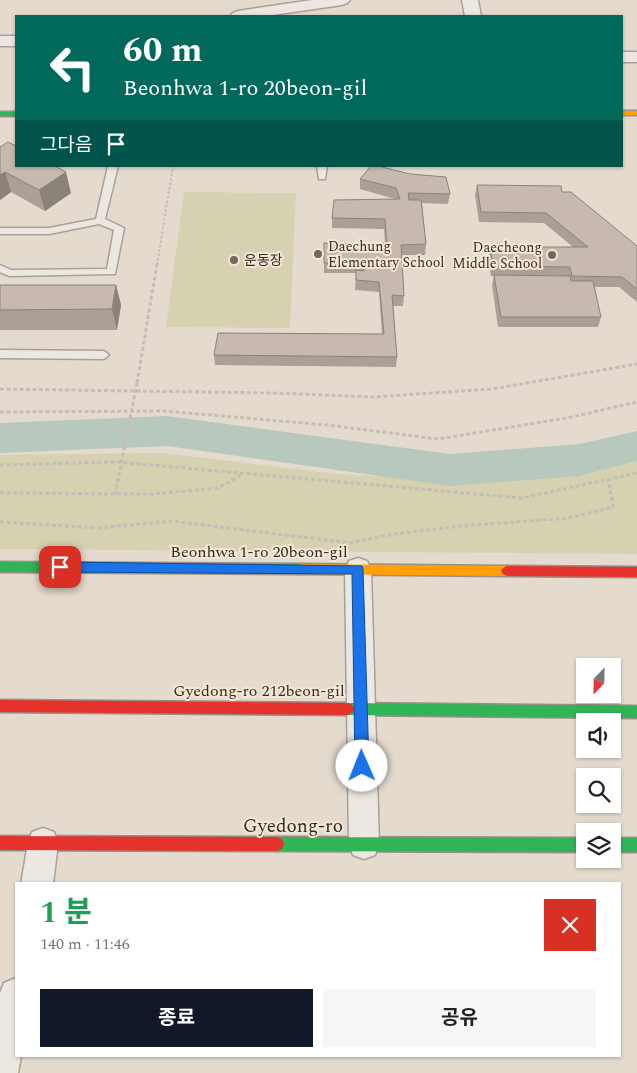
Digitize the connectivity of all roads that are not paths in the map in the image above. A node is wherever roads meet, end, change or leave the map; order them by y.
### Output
1 (342, 0) edge
2 (470, 0) edge
3 (258, 9) edge
4 (241, 15) edge
5 (473, 15) edge
6 (15, 40) edge
7 (0, 42) edge
8 (623, 56) edge
9 (637, 57) edge
10 (623, 113) edge
11 (637, 113) edge
12 (0, 114) edge
13 (15, 114) edge
14 (113, 167) edge
15 (322, 167) edge
16 (322, 177) dead end
17 (100, 221) junction
18 (0, 231) edge
19 (0, 268) edge
20 (0, 354) edge
21 (104, 355) dead end
22 (0, 566) edge
23 (358, 569) junction
24 (637, 572) edge
25 (0, 706) edge
26 (361, 708) junction
27 (637, 712) edge
28 (0, 843) edge
29 (43, 843) junction
30 (364, 844) junction
31 (576, 845) edge
32 (621, 845) edge
33 (637, 845) edge
34 (37, 882) edge
35 (15, 1000) edge
36 (1, 1073) edge

1 - 3 street
2 - 5 street
3 - 4 street
6 - 7 street
8 - 9 street
10 - 11 street
12 - 13 street
14 - 17 lane
15 - 16 lane
17 - 18 lane
17 - 19 lane
20 - 21 lane
22 - 23 street, Beonhwa 1-ro 20beon-gil
23 - 24 street, Beonhwa 1-ro 20beon-gil
23 - 26 street
25 - 26 street, Gyedong-ro 212beon-gil
26 - 27 street, Gyedong-ro 212beon-gil
26 - 30 street
28 - 29 street, Gyedong-ro
29 - 30 street, Gyedong-ro
29 - 34 street
30 - 31 street, Gyedong-ro
32 - 33 street
35 - 36 street

